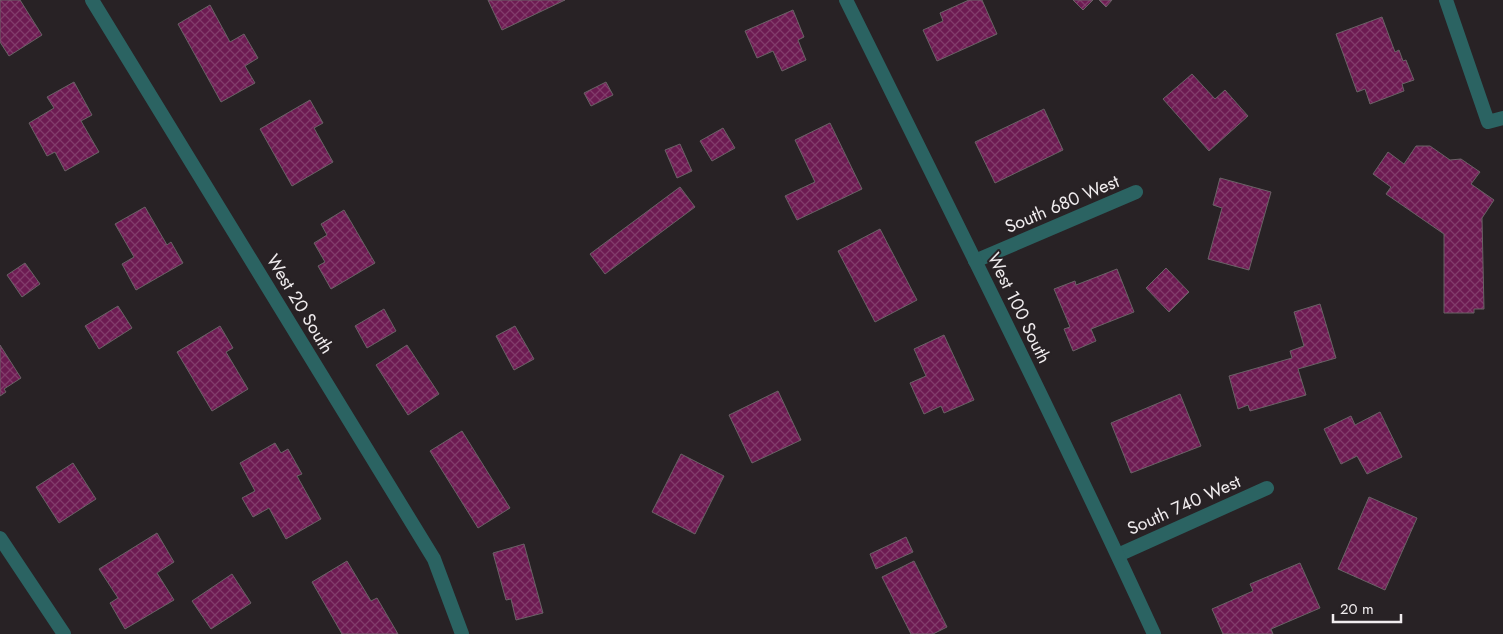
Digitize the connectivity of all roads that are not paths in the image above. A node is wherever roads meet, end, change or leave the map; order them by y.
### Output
1 (92, 0) edge
2 (846, 0) edge
3 (1446, 0) edge
4 (1503, 118) edge
5 (1136, 192) dead end
6 (976, 261) junction
7 (1267, 488) dead end
8 (0, 538) edge
9 (1118, 556) junction
10 (64, 634) edge
11 (462, 634) edge
12 (1154, 634) edge

1 - 11 street, West 20 South
2 - 6 street, West 100 South
3 - 4 street
5 - 6 street, South 680 West
6 - 9 street, West 100 South
7 - 9 street, South 740 West
8 - 10 street
9 - 12 street, West 100 South

